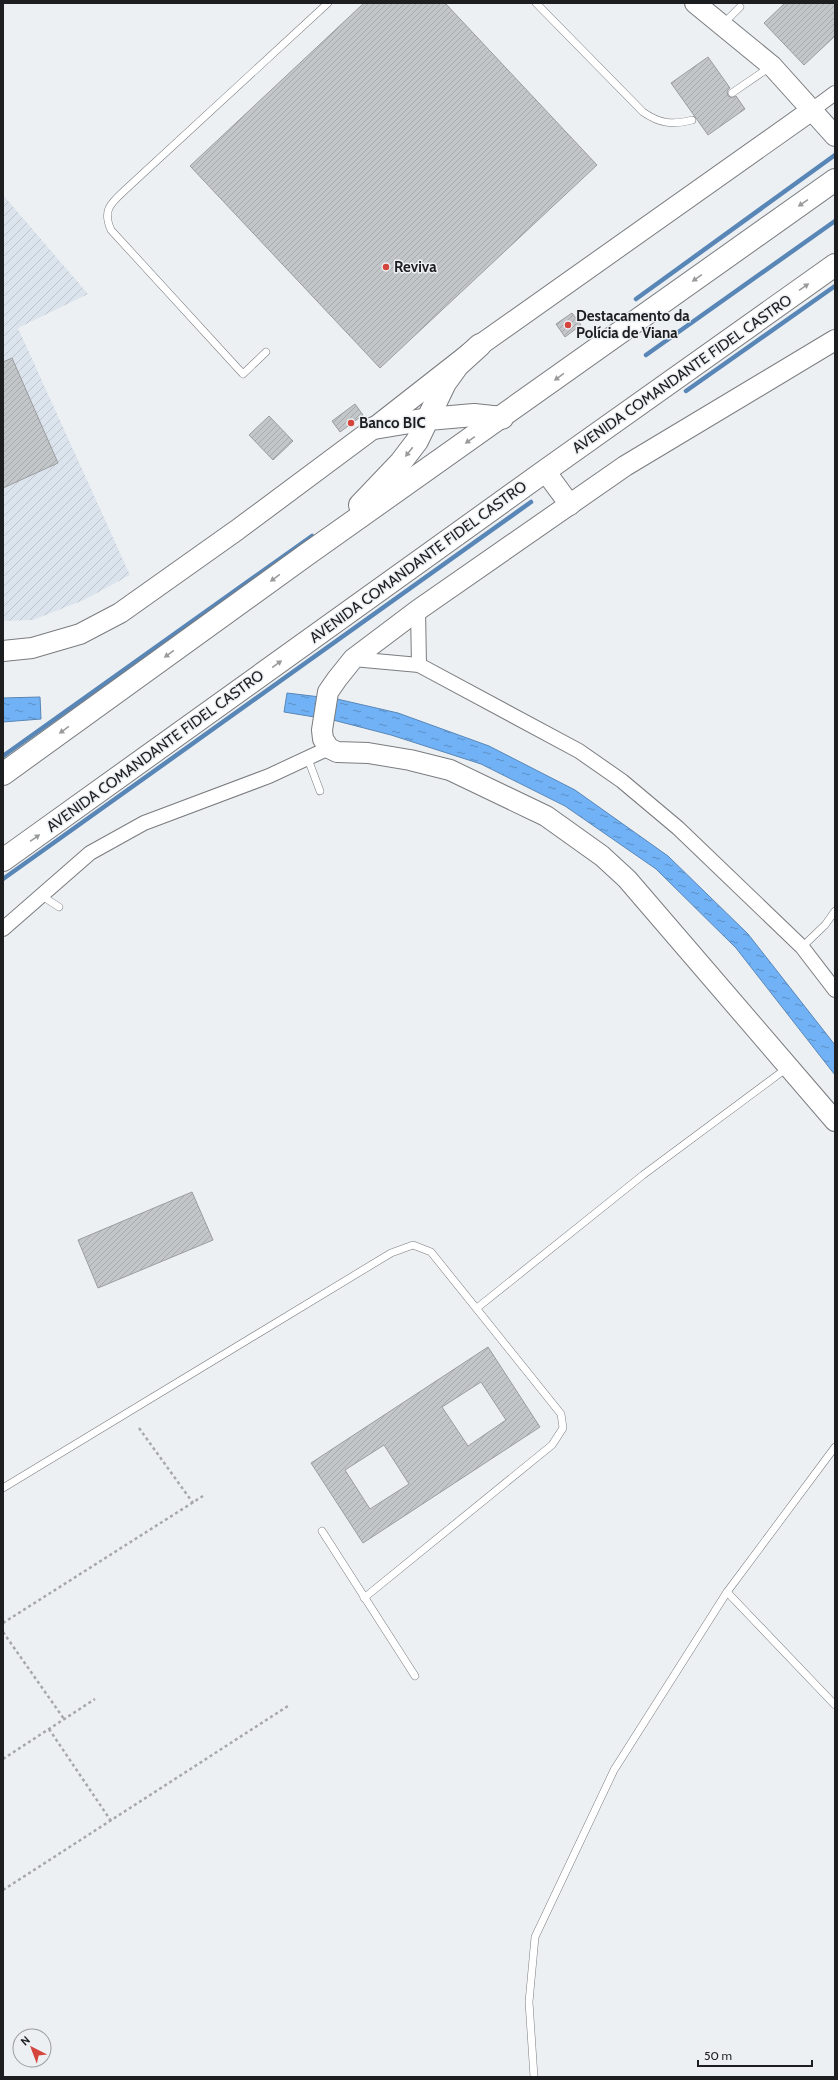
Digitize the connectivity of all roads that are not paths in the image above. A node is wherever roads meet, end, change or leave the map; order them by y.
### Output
1 (328, 3) edge
2 (536, 3) edge
3 (694, 3) edge
4 (740, 8) dead end
5 (722, 25) junction
6 (772, 66) junction
7 (732, 93) dead end
8 (835, 93) edge
9 (812, 110) junction
10 (692, 120) dead end
11 (835, 136) edge
12 (835, 180) edge
13 (835, 265) edge
14 (835, 340) edge
15 (480, 345) junction
16 (266, 352) dead end
17 (458, 365) junction
18 (474, 415) junction
19 (502, 418) junction
20 (428, 419) junction
21 (374, 428) junction
22 (545, 471) junction
23 (570, 505) junction
24 (306, 555) junction
25 (418, 610) junction
26 (3, 651) edge
27 (354, 659) junction
28 (419, 665) junction
29 (329, 748) junction
30 (308, 759) junction
31 (3, 774) edge
32 (320, 791) dead end
33 (3, 860) edge
34 (42, 896) junction
35 (59, 908) dead end
36 (835, 911) edge
37 (3, 929) edge
38 (802, 947) junction
39 (835, 990) edge
40 (788, 1066) junction
41 (835, 1121) edge
42 (478, 1308) junction
43 (835, 1447) edge
44 (3, 1488) edge
45 (322, 1531) dead end
46 (727, 1592) junction
47 (364, 1598) junction
48 (415, 1676) dead end
49 (835, 1705) edge
50 (534, 2077) edge

1 - 16 lane
2 - 10 lane
3 - 5 street
4 - 5 lane
5 - 6 street
6 - 7 lane
6 - 9 street
8 - 9 street
9 - 11 street
9 - 15 street
12 -> 19 highway
22 -> 13 highway, AVENIDA COMANDANTE FIDEL CASTRO
14 - 23 street
15 - 17 highway
15 - 21 street
17 - 18 highway
17 - 20 highway
18 - 19 highway
18 - 20 highway
19 -> 24 highway
20 - 21 highway
20 -> 24 highway
21 - 26 street
22 - 23 street
33 -> 22 highway, AVENIDA COMANDANTE FIDEL CASTRO
23 - 25 street
24 -> 31 highway
25 - 27 street
25 - 28 street
27 - 28 street
27 - 29 street
28 - 38 street
29 - 30 street
29 - 40 street
30 - 32 lane
30 - 34 street
34 - 35 lane
34 - 37 street
36 - 38 lane
38 - 39 street
40 - 41 street
40 - 42 lane
42 - 44 lane
42 - 47 lane
43 - 46 lane
45 - 47 lane
46 - 49 lane
46 - 50 lane
47 - 48 lane

